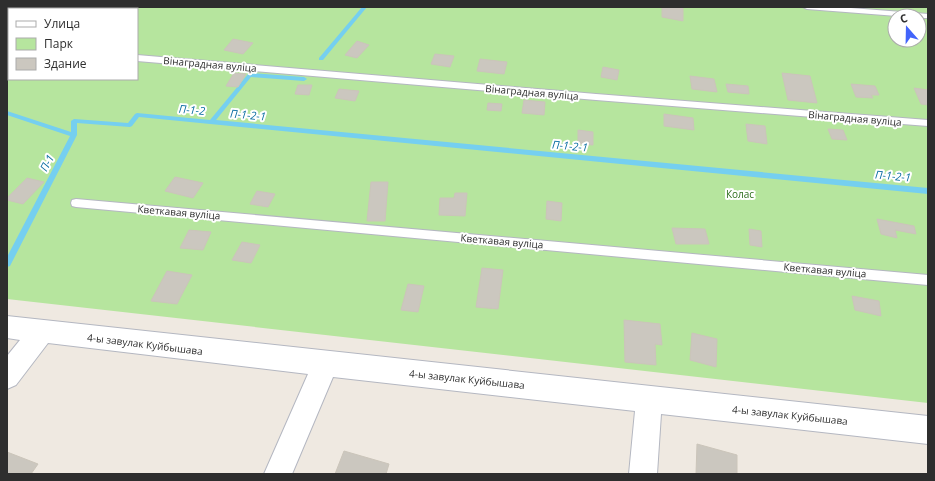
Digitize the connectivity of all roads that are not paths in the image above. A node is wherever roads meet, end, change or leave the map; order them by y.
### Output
1 (807, 7) edge
2 (928, 16) edge
3 (138, 58) edge
4 (928, 124) edge
5 (76, 203) dead end
6 (928, 280) edge
7 (7, 327) edge
8 (42, 332) junction
9 (326, 364) junction
10 (7, 376) edge
11 (649, 399) junction
12 (928, 430) edge
13 (278, 474) edge
14 (642, 474) edge

1 - 2 lane
3 - 4 lane, Вінаградная вуліца
5 - 6 lane, Кветкавая вуліца
7 - 8 street, 4-ы завулак Куйбышава
8 - 9 street, 4-ы завулак Куйбышава
8 - 10 street
9 - 11 street, 4-ы завулак Куйбышава
9 - 13 street
11 - 12 street, 4-ы завулак Куйбышава
11 - 14 street

